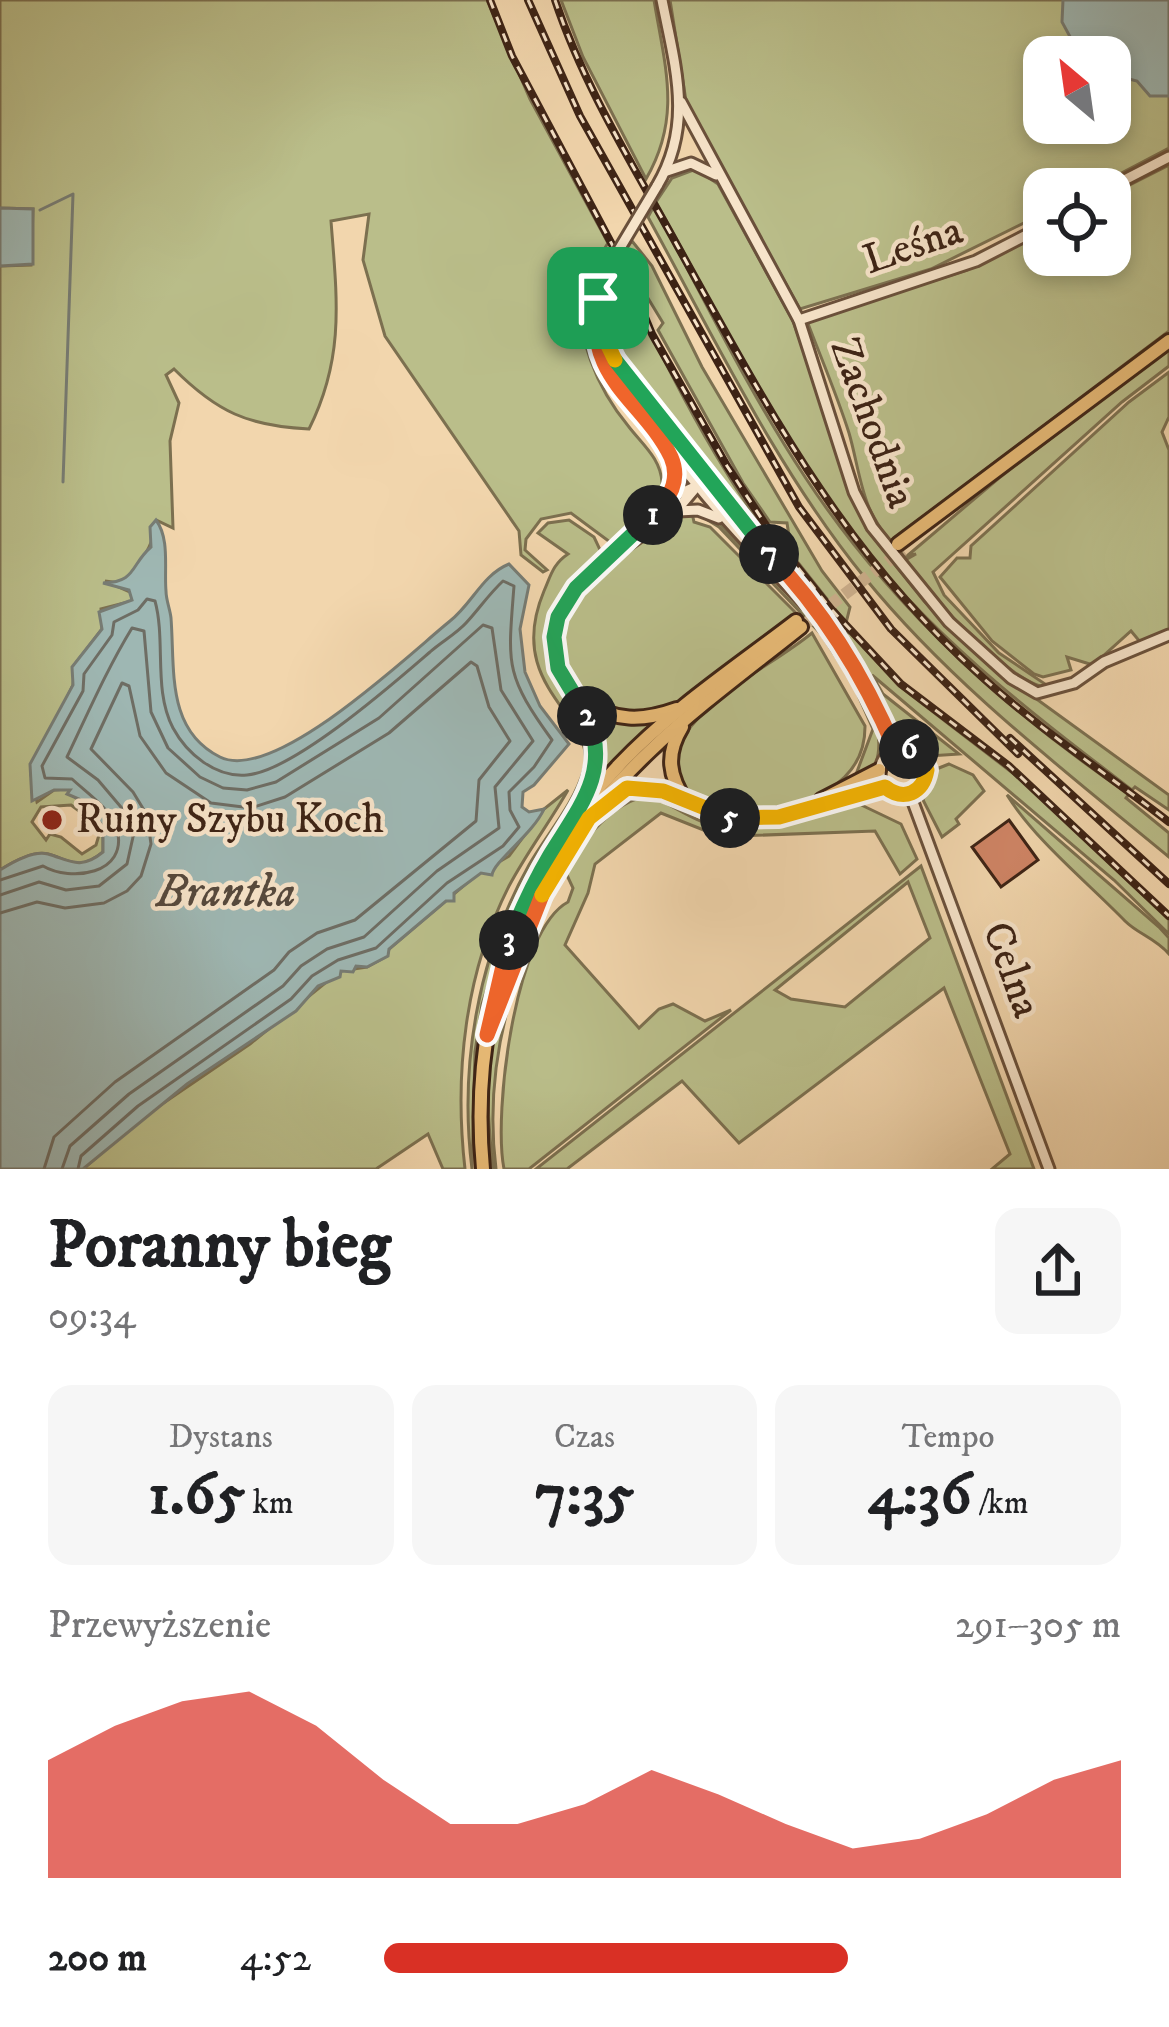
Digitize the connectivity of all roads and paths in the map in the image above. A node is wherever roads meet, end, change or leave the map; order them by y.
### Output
1 (662, 0) edge
2 (681, 102) junction
3 (1169, 157) edge
4 (666, 172) junction
5 (1131, 177) edge
6 (727, 189) junction
7 (1023, 237) edge
8 (598, 298) junction
9 (799, 320) junction
10 (1169, 341) edge
11 (669, 453) junction
12 (690, 458) junction
13 (698, 484) junction
14 (720, 495) junction
15 (670, 498) junction
16 (676, 512) junction
17 (724, 520) junction
18 (900, 547) tunnel mouth
19 (616, 553) junction
20 (798, 624) tunnel mouth
21 (830, 629) junction
22 (1169, 635) edge
23 (577, 699) junction
24 (687, 710) junction
25 (895, 749) junction
26 (879, 770) junction
27 (885, 787) junction
28 (910, 794) junction
29 (687, 803) junction
30 (810, 806) junction
31 (584, 814) junction
32 (483, 1169) edge
33 (1049, 1169) edge

1 - 2 street
2 - 4 street
2 - 6 street, Zachodnia
3 - 5 street
4 - 6 street
4 - 8 street, bridge
6 - 9 street, Zachodnia
7 - 9 street, Leśna
8 - 11 street
8 - 12 street
9 - 22 street, Zachodnia
10 - 18 main road
11 - 13 street
11 - 15 street
12 - 13 street
12 - 14 street
13 - 14 street
13 - 15 street
13 - 16 street
13 - 17 street
14 - 21 street
15 - 19 street
16 - 17 street
16 - 19 street
17 - 21 street
19 - 23 main road
20 - 24 main road
21 - 25 street
23 - 24 main road
23 - 31 main road
24 - 29 main road
24 - 31 main road
25 - 26 street
25 - 28 street
26 - 27 street
26 - 30 main road
27 - 28 street
27 - 30 main road
28 - 33 street, Celna
29 - 30 main road
29 - 31 main road
31 - 32 main road

